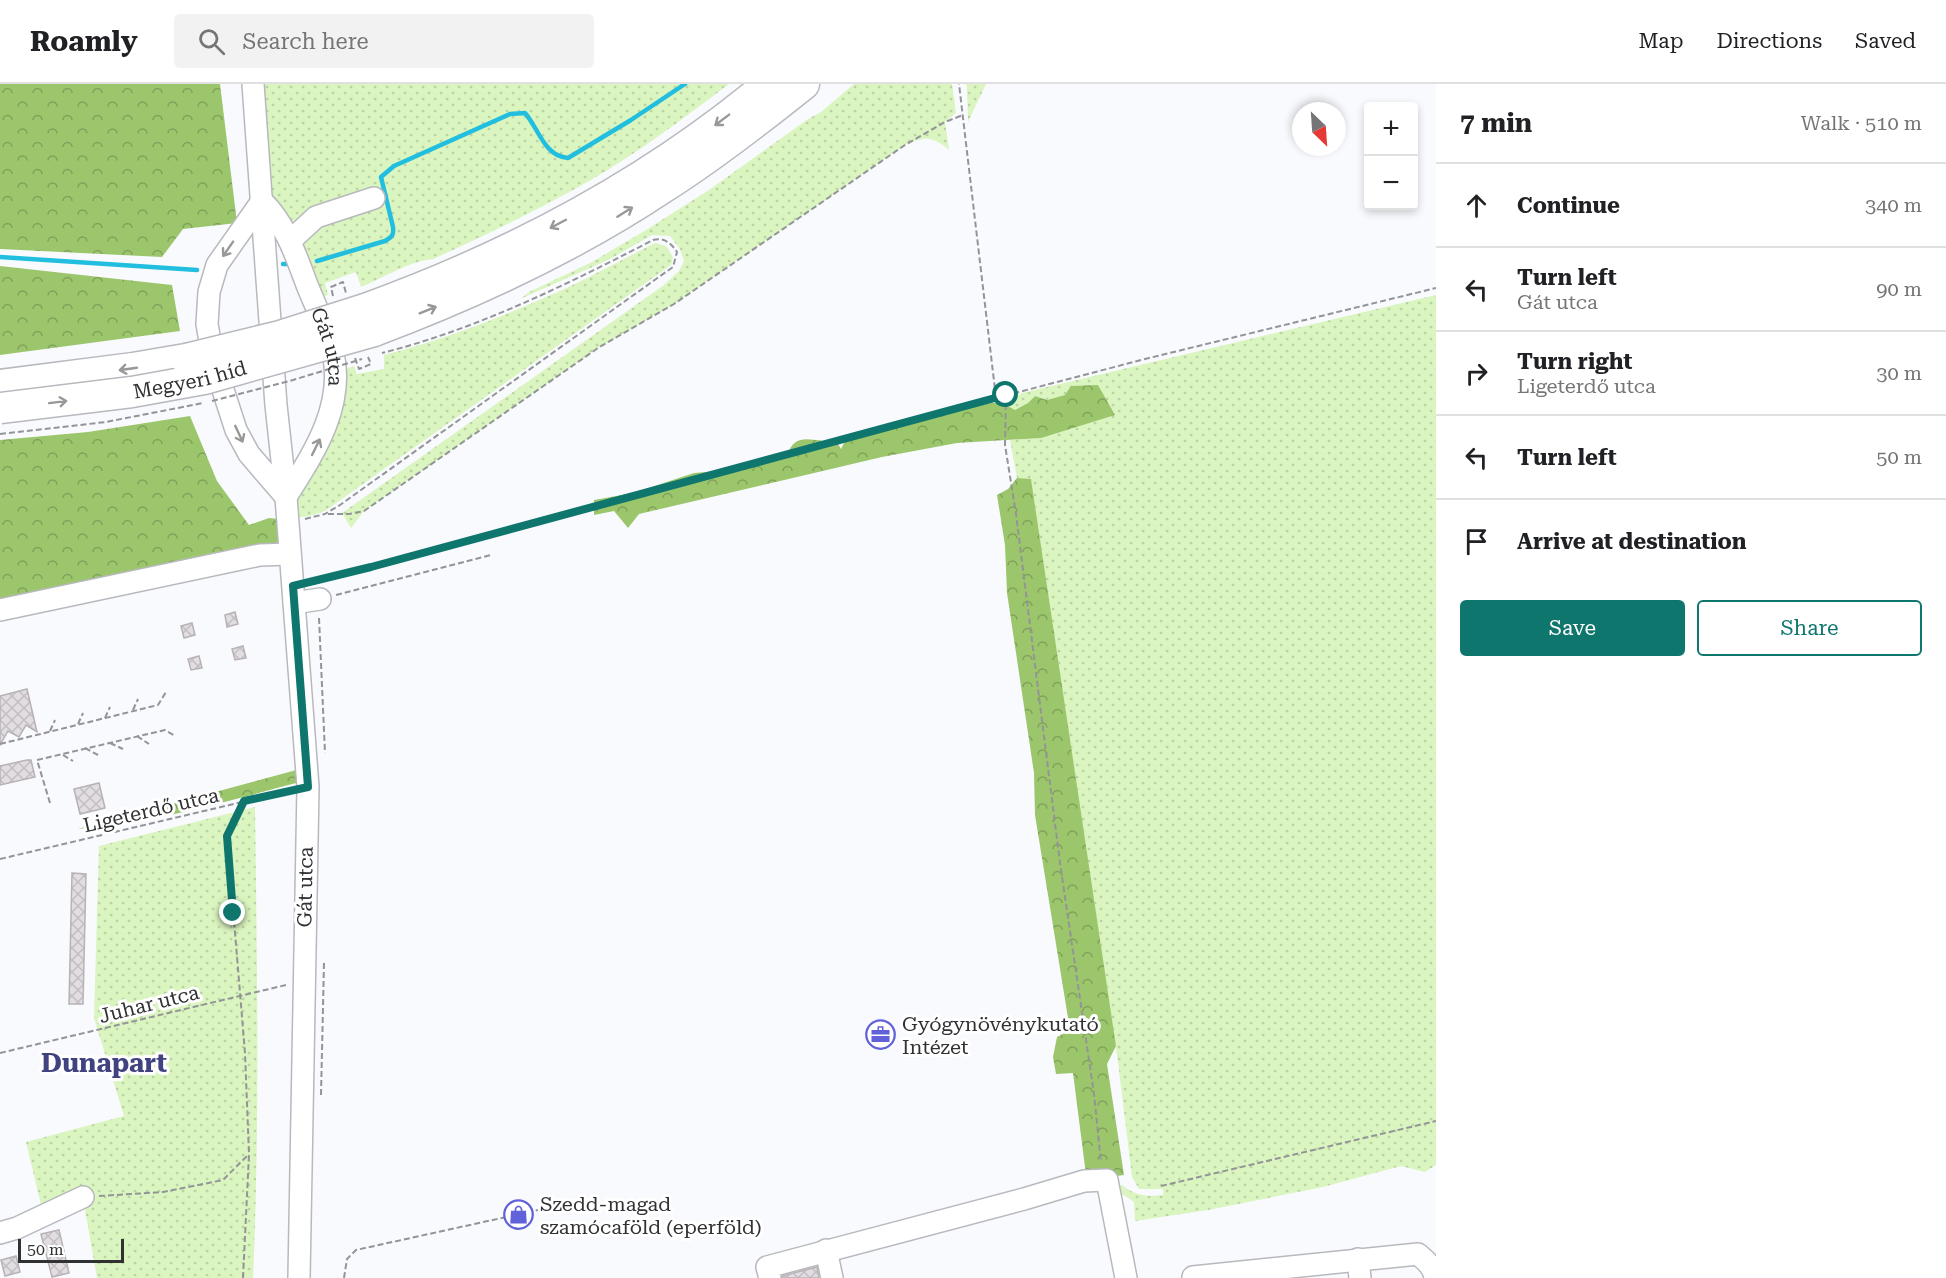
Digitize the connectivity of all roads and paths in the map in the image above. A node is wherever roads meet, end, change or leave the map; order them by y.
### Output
1 (253, 84) edge
2 (768, 84) edge
3 (804, 84) edge
4 (958, 84) edge
5 (963, 115) junction
6 (374, 198) dead end
7 (262, 201) junction
8 (290, 241) junction
9 (1436, 288) edge
10 (375, 330) junction
11 (0, 385) edge
12 (1006, 395) junction
13 (996, 398) junction
14 (0, 408) edge
15 (286, 497) junction
16 (325, 514) junction
17 (288, 520) junction
18 (290, 554) junction
19 (491, 555) dead end
20 (294, 594) junction
21 (320, 599) junction
22 (0, 610) edge
23 (166, 692) dead end
24 (138, 699) dead end
25 (110, 707) dead end
26 (132, 712) junction
27 (83, 713) dead end
28 (105, 718) junction
29 (55, 720) dead end
30 (77, 725) junction
31 (50, 732) junction
32 (137, 736) junction
33 (175, 736) dead end
34 (109, 743) junction
35 (0, 744) edge
36 (149, 744) dead end
37 (85, 748) junction
38 (123, 749) dead end
39 (61, 754) junction
40 (98, 755) dead end
41 (73, 761) dead end
42 (325, 762) dead end
43 (308, 787) junction
44 (244, 801) junction
45 (50, 803) dead end
46 (0, 859) edge
47 (324, 959) dead end
48 (304, 981) junction
49 (240, 995) junction
50 (0, 1053) edge
51 (321, 1100) dead end
52 (1436, 1121) edge
53 (249, 1154) junction
54 (1107, 1180) junction
55 (1161, 1185) dead end
56 (83, 1197) joint
57 (588, 1199) dead end
58 (0, 1233) edge
59 (826, 1250) junction
60 (1359, 1268) edge
61 (243, 1278) edge
62 (299, 1278) edge
63 (344, 1278) edge
64 (770, 1278) edge
65 (832, 1278) edge
66 (1126, 1278) edge
67 (1191, 1278) edge
68 (1435, 1278) edge

1 - 7 street
2 -> 10 highway
10 -> 3 highway
4 - 5 path
5 - 13 path
5 - 16 path
6 - 8 street
7 - 8 street, Gát utca
7 - 15 street
7 -> 15 street
15 -> 8 street, Gát utca
9 - 12 path
10 -> 11 highway, Megyeri híd, bridge
14 -> 10 highway, Megyeri híd, bridge
10 - 16 path
12 - 13 path
12 - 54 path
13 - 20 path
15 - 17 street, Gát utca
16 - 17 path
17 - 18 street, Gát utca
18 - 20 street, Gát utca
18 - 22 street
19 - 21 path
20 - 21 street
20 - 43 street, Gát utca
21 - 42 path
23 - 26 path
24 - 26 path
25 - 28 path
26 - 28 path
27 - 30 path
28 - 30 path
29 - 31 path
30 - 31 path
31 - 35 path
32 - 33 path
32 - 34 path
32 - 36 path
34 - 37 path
34 - 38 path
37 - 39 path
37 - 40 path
39 - 41 path
39 - 45 path
43 - 44 path, Ligeterdő utca
43 - 48 street, Gát utca
44 - 46 path, Ligeterdő utca
44 - 49 path
47 - 51 path
48 - 49 path, Juhar utca
48 - 62 street, Gát utca
49 - 50 path, Juhar utca
49 - 53 path
52 - 55 path
53 - 56 path
53 - 61 path
54 - 59 street
54 - 66 street
56 - 58 street
57 - 63 path
59 - 64 street
59 - 65 street
60 - 67 street
60 - 68 street

